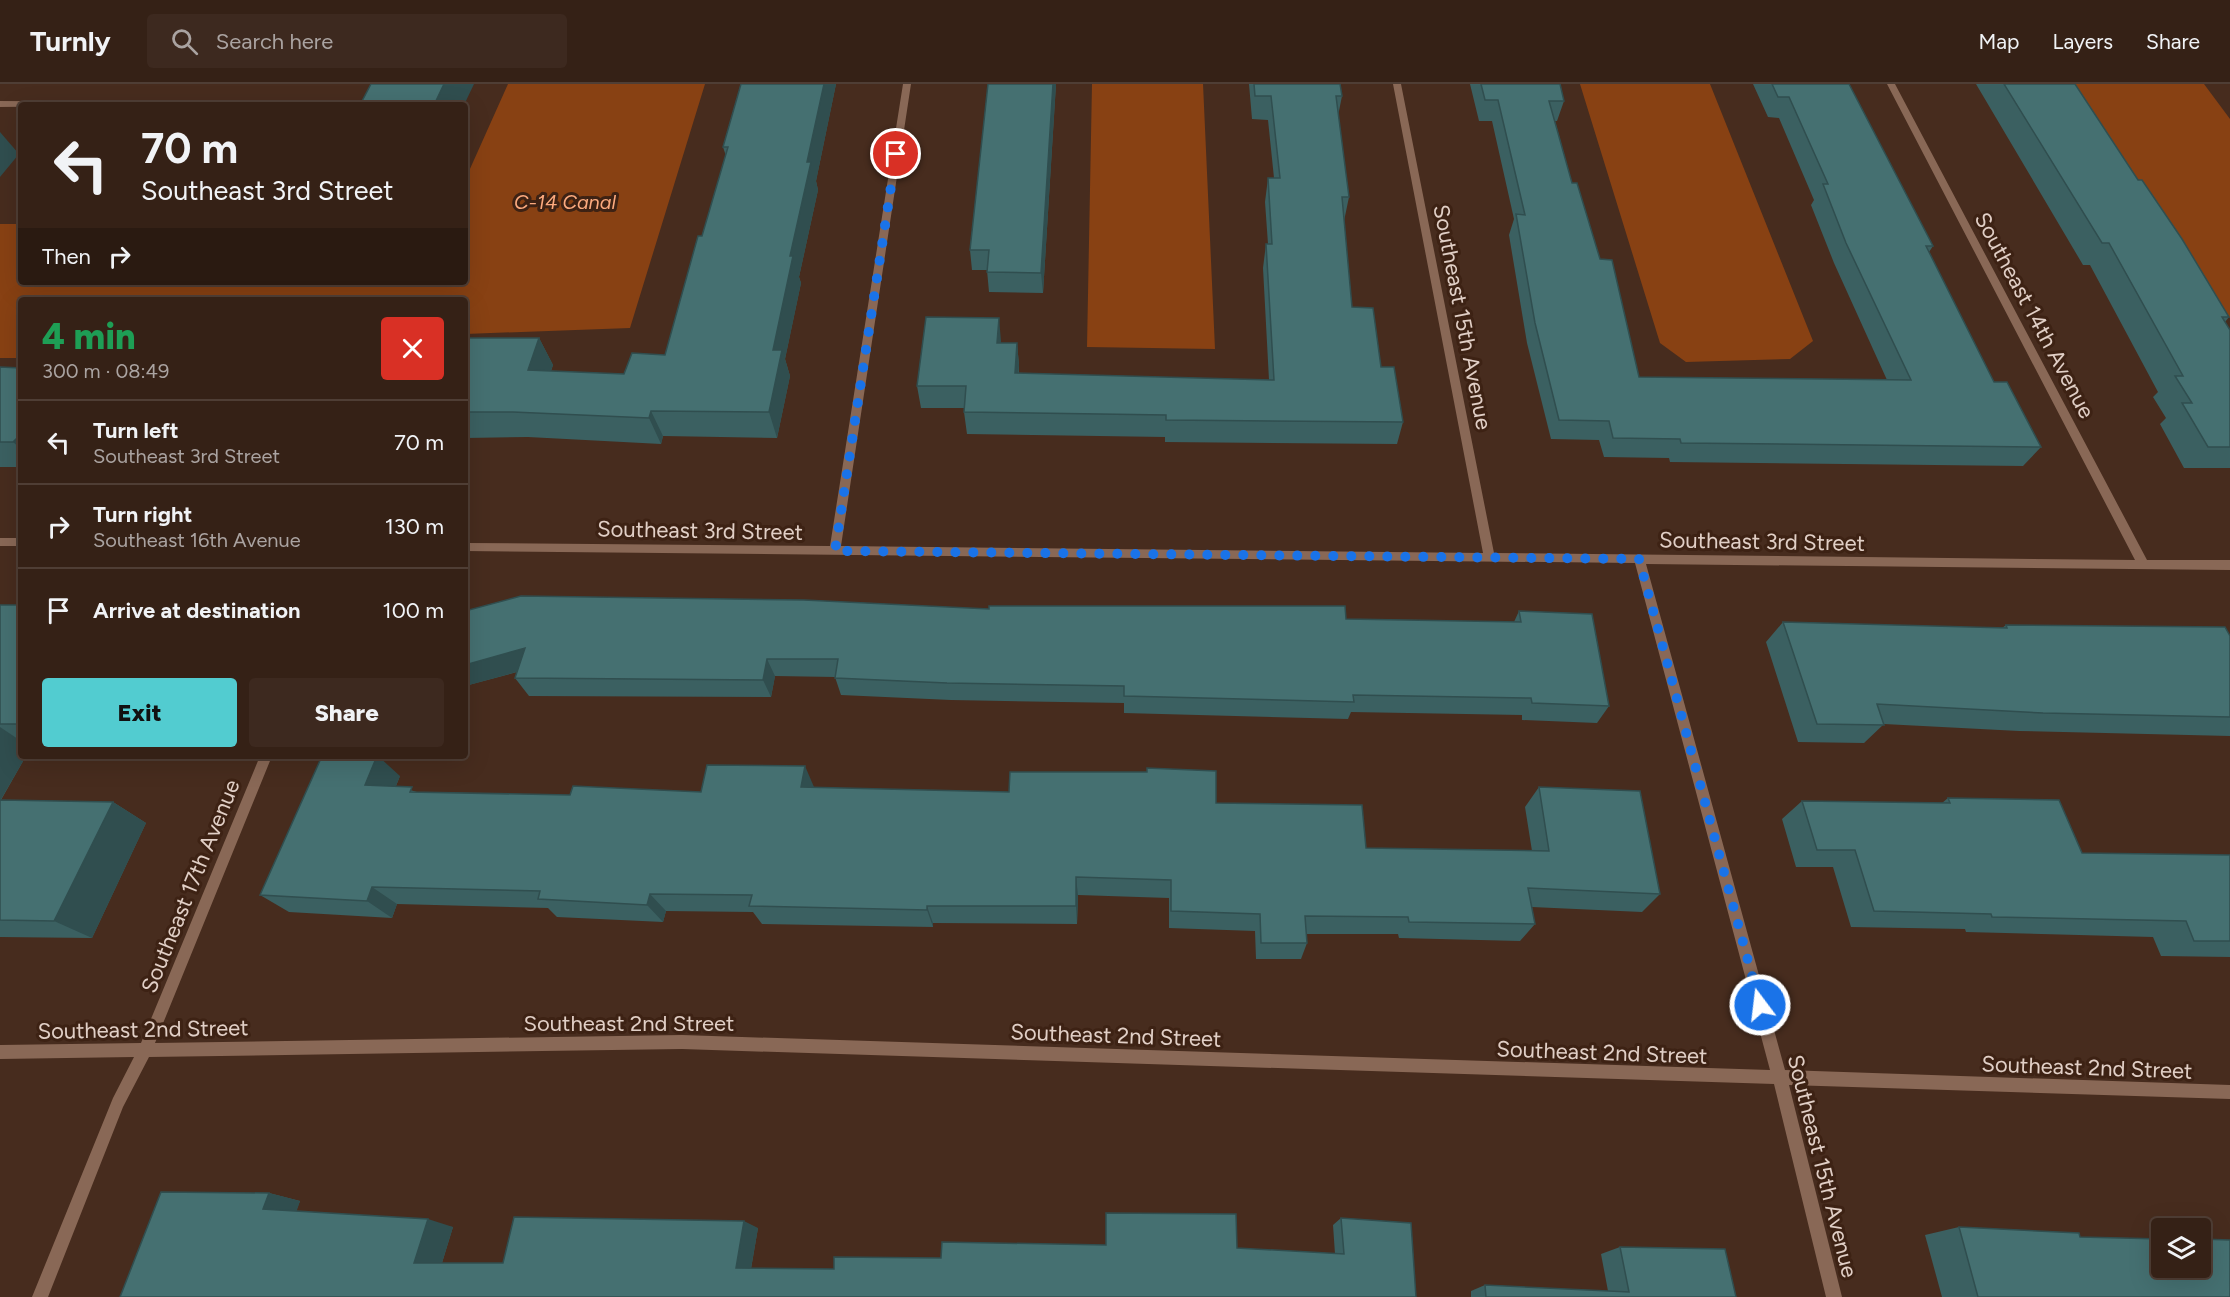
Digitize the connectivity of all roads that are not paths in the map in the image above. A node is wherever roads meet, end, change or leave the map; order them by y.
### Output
1 (907, 84) edge
2 (1396, 84) edge
3 (1891, 84) edge
4 (0, 104) edge
5 (18, 104) edge
6 (0, 542) edge
7 (18, 542) edge
8 (468, 547) edge
9 (835, 551) junction
10 (1489, 557) junction
11 (1639, 559) junction
12 (2144, 565) junction
13 (2230, 566) edge
14 (265, 759) edge
15 (145, 1050) junction
16 (0, 1052) edge
17 (1780, 1079) junction
18 (2230, 1092) edge
19 (40, 1297) edge
20 (1834, 1297) edge

1 - 9 street
2 - 10 street, Southeast 15th Avenue
3 - 12 street, Southeast 14th Avenue
4 - 5 street
6 - 7 street
8 - 9 street, Southeast 3rd Street
9 - 10 street, Southeast 3rd Street
10 - 11 street, Southeast 3rd Street
11 - 12 street, Southeast 3rd Street
11 - 17 street, Southeast 15th Avenue
12 - 13 street, Southeast 3rd Street
14 - 15 street, Southeast 17th Avenue
15 - 16 street, Southeast 2nd Street
15 - 17 street, Southeast 2nd Street
15 - 19 street, Southeast 17th Avenue
17 - 18 street, Southeast 2nd Street
17 - 20 street, Southeast 15th Avenue

